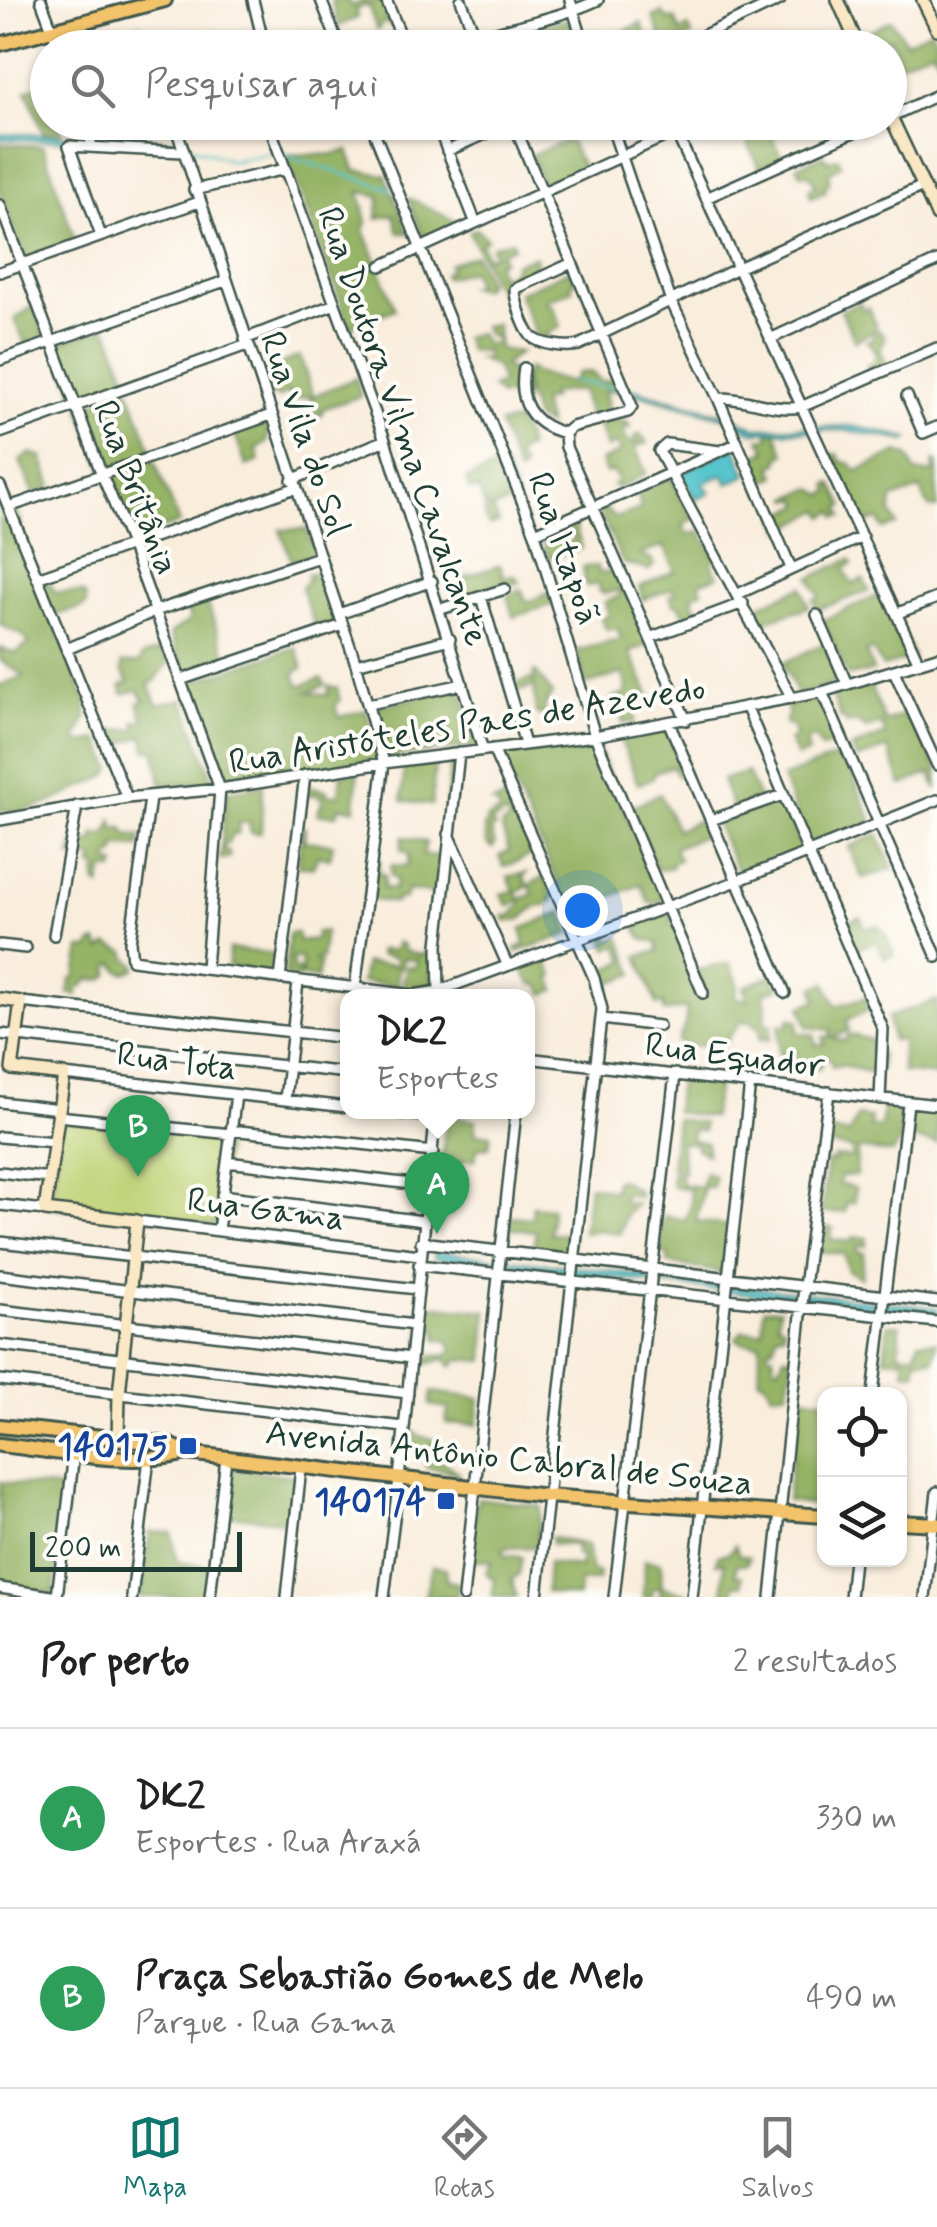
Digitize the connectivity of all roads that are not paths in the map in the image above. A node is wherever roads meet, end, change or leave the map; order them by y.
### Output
1 (41, 0) edge
2 (165, 0) edge
3 (253, 0) edge
4 (321, 0) edge
5 (386, 0) edge
6 (460, 0) edge
7 (570, 0) edge
8 (598, 0) edge
9 (780, 0) edge
10 (838, 0) edge
11 (923, 0) edge
12 (574, 11) junction
13 (52, 29) junction
14 (49, 30) edge
15 (260, 30) edge
16 (333, 30) edge
17 (398, 30) edge
18 (473, 30) edge
19 (500, 30) edge
20 (580, 30) edge
21 (715, 30) edge
22 (851, 30) edge
23 (937, 30) edge
24 (30, 35) edge
25 (0, 44) edge
26 (937, 94) edge
27 (907, 108) edge
28 (179, 140) edge
29 (274, 140) edge
30 (377, 140) edge
31 (443, 140) edge
32 (472, 140) edge
33 (520, 140) edge
34 (616, 140) edge
35 (658, 140) edge
36 (680, 140) edge
37 (836, 140) edge
38 (901, 140) edge
39 (91, 142) joint
40 (447, 151) junction
41 (182, 152) junction
42 (621, 157) junction
43 (284, 169) junction
44 (923, 186) junction
45 (194, 190) junction
46 (542, 193) junction
47 (706, 198) junction
48 (198, 202) junction
49 (0, 205) edge
50 (937, 215) edge
51 (475, 222) junction
52 (101, 236) junction
53 (419, 248) junction
54 (937, 261) edge
55 (572, 263) junction
56 (22, 264) junction
57 (381, 266) dead end
58 (738, 268) junction
59 (0, 272) edge
60 (225, 282) junction
61 (671, 301) junction
62 (334, 304) junction
63 (602, 334) junction
64 (770, 339) junction
65 (50, 341) junction
66 (246, 342) junction
67 (937, 348) edge
68 (0, 360) edge
69 (524, 368) dead end
70 (907, 396) dead end
71 (720, 402) junction
72 (76, 406) junction
73 (801, 407) junction
74 (270, 415) junction
75 (937, 428) edge
76 (565, 433) junction
77 (0, 434) edge
78 (385, 440) junction
79 (736, 444) junction
80 (720, 450) junction
81 (671, 472) junction
82 (102, 475) junction
83 (294, 484) junction
84 (0, 486) edge
85 (9, 507) junction
86 (593, 508) junction
87 (535, 533) junction
88 (862, 537) junction
89 (131, 544) junction
90 (319, 557) junction
91 (791, 568) junction
92 (38, 578) junction
93 (432, 581) junction
94 (504, 589) dead end
95 (481, 597) junction
96 (937, 598) edge
97 (741, 599) junction
98 (441, 609) junction
99 (156, 611) junction
100 (898, 613) junction
101 (817, 615) dead end
102 (341, 620) junction
103 (652, 637) junction
104 (450, 639) junction
105 (67, 649) junction
106 (937, 658) edge
107 (918, 663) junction
108 (356, 664) junction
109 (894, 671) junction
110 (180, 680) junction
111 (463, 684) junction
112 (846, 684) junction
113 (822, 692) junction
114 (792, 698) junction
115 (369, 704) junction
116 (747, 708) junction
117 (686, 720) junction
118 (669, 723) junction
119 (594, 736) junction
120 (525, 744) junction
121 (488, 749) junction
122 (459, 753) junction
123 (384, 763) junction
124 (937, 765) edge
125 (305, 775) junction
126 (220, 789) junction
127 (783, 795) junction
128 (127, 798) junction
129 (150, 798) junction
130 (937, 800) edge
131 (77, 806) junction
132 (0, 820) edge
133 (711, 820) junction
134 (878, 825) junction
135 (449, 833) junction
136 (807, 854) junction
137 (737, 880) junction
138 (667, 904) junction
139 (54, 935) dead end
140 (577, 938) junction
141 (0, 945) edge
142 (26, 948) dead end
143 (937, 957) edge
144 (506, 964) junction
145 (206, 968) junction
146 (280, 979) junction
147 (298, 982) junction
148 (355, 988) junction
149 (360, 989) edge
150 (439, 989) edge
151 (450, 989) edge
152 (703, 993) dead end
153 (785, 993) dead end
154 (0, 999) edge
155 (21, 1002) junction
156 (602, 1019) junction
157 (659, 1026) dead end
158 (293, 1032) junction
159 (0, 1034) edge
160 (16, 1036) junction
161 (340, 1037) edge
162 (535, 1059) edge
163 (289, 1066) junction
164 (597, 1066) junction
165 (6, 1068) edge
166 (340, 1072) edge
167 (675, 1074) junction
168 (64, 1075) junction
169 (750, 1084) junction
170 (828, 1092) junction
171 (236, 1094) junction
172 (880, 1099) junction
173 (285, 1100) junction
174 (0, 1102) edge
175 (908, 1102) junction
176 (937, 1105) edge
177 (340, 1106) edge
178 (59, 1112) junction
179 (435, 1119) edge
180 (515, 1119) edge
181 (231, 1132) junction
182 (0, 1136) edge
183 (54, 1142) junction
184 (432, 1152) junction
185 (227, 1162) junction
186 (0, 1172) edge
187 (49, 1178) junction
188 (428, 1186) junction
189 (222, 1195) junction
190 (0, 1204) edge
191 (45, 1210) junction
192 (137, 1221) junction
193 (424, 1221) junction
194 (218, 1230) junction
195 (0, 1242) edge
196 (421, 1242) junction
197 (500, 1253) junction
198 (133, 1258) junction
199 (420, 1260) junction
200 (575, 1262) junction
201 (650, 1271) junction
202 (497, 1272) junction
203 (0, 1275) edge
204 (729, 1279) junction
205 (573, 1280) junction
206 (417, 1289) junction
207 (649, 1289) junction
208 (130, 1290) junction
209 (803, 1290) junction
210 (728, 1296) junction
211 (937, 1302) edge
212 (883, 1305) junction
213 (802, 1306) junction
214 (0, 1310) edge
215 (937, 1322) edge
216 (414, 1324) junction
217 (126, 1325) junction
218 (0, 1345) edge
219 (411, 1358) junction
220 (123, 1359) junction
221 (0, 1380) edge
222 (873, 1387) edge
223 (408, 1393) junction
224 (119, 1400) junction
225 (0, 1426) edge
226 (404, 1427) junction
227 (102, 1437) junction
228 (118, 1439) junction
229 (0, 1445) edge
230 (81, 1453) junction
231 (187, 1453) junction
232 (149, 1458) junction
233 (226, 1458) junction
234 (302, 1468) junction
235 (399, 1479) junction
236 (474, 1487) junction
237 (937, 1492) edge
238 (547, 1496) junction
239 (623, 1502) junction
240 (702, 1508) junction
241 (780, 1514) junction
242 (817, 1516) edge
243 (907, 1522) edge
244 (935, 1524) edge
245 (853, 1567) edge
246 (0, 1588) edge
247 (58, 1597) edge
248 (132, 1597) edge
249 (210, 1597) edge
250 (287, 1597) edge
251 (384, 1597) edge
252 (463, 1597) edge
253 (538, 1597) edge
254 (614, 1597) edge
255 (692, 1597) edge
256 (771, 1597) edge
257 (850, 1597) edge
258 (925, 1597) edge

1 - 13 street
2 - 13 main road
3 - 15 street
4 - 16 street
5 - 17 street
6 - 18 street
7 - 12 street
8 - 12 street
9 - 21 street
10 - 22 street
11 - 23 street
12 - 19 street
12 - 20 street
13 - 14 main road
24 - 25 main road
26 - 27 street
28 - 41 street, Rua Vila do Sol
29 - 43 street, Rua Doutora Vilma Cavalcante
30 - 53 street, Rua Itapoã
31 - 40 street
32 - 40 street
33 - 46 street
34 - 42 street
35 - 42 street
36 - 47 street
37 - 47 street
38 - 44 street
39 - 41 street
39 - 52 street
40 - 51 street
41 - 45 street, Rua Vila do Sol
42 - 46 street
42 - 61 street
43 - 45 street
43 - 62 street, Rua Doutora Vilma Cavalcante
44 - 50 street
44 - 58 street
45 - 48 street, Rua Vila do Sol
46 - 51 street
46 - 55 street
47 - 58 street
48 - 52 street
48 - 60 street, Rua Vila do Sol
49 - 56 street, Rua Britânia
51 - 53 street
52 - 56 street
53 - 57 street
53 - 87 street, Rua Itapoã
54 - 64 street
55 - 63 street
55 - 63 street
56 - 59 street
56 - 65 street, Rua Britânia
58 - 61 street
58 - 64 street
60 - 65 street
60 - 66 street, Rua Vila do Sol
61 - 63 street
61 - 71 street
62 - 66 street
62 - 78 street, Rua Doutora Vilma Cavalcante
63 - 76 street
64 - 73 street
65 - 68 street
65 - 72 street, Rua Britânia
66 - 72 street
66 - 74 street, Rua Vila do Sol
67 - 73 street
69 - 76 street
70 - 75 street
71 - 73 street
71 - 79 street
72 - 77 street
72 - 82 street, Rua Britânia
73 - 88 street
74 - 82 street
74 - 83 street, Rua Vila do Sol
76 - 86 street
78 - 83 street
78 - 93 street, Rua Doutora Vilma Cavalcante
79 - 80 street
79 - 91 street
80 - 81 street
80 - 81 street
81 - 86 street
81 - 97 street
82 - 85 street
82 - 89 street, Rua Britânia
83 - 89 street
83 - 90 street, Rua Vila do Sol
84 - 85 street
85 - 92 street
86 - 87 street
86 - 103 street
87 - 119 street, Rua Itapoã
88 - 91 street
88 - 100 street
89 - 92 street
89 - 99 street, Rua Britânia
90 - 99 street
90 - 102 street, Rua Vila do Sol
91 - 97 street
92 - 105 street
93 - 98 street, Rua Doutora Vilma Cavalcante
93 - 102 street
94 - 95 street
95 - 98 street
95 - 120 street
96 - 100 street
97 - 103 street
97 - 114 street
98 - 104 street, Rua Doutora Vilma Cavalcante
99 - 105 street
99 - 110 street, Rua Britânia
100 - 107 street
101 - 112 street
102 - 108 street, Rua Vila do Sol
102 - 110 street
103 - 117 street
104 - 108 street
104 - 111 street, Rua Doutora Vilma Cavalcante
105 - 128 street
106 - 107 street, Rua Aristóteles Paes de Azevedo
107 - 109 street, Rua Aristóteles Paes de Azevedo
108 - 115 street, Rua Vila do Sol
109 - 112 street, Rua Aristóteles Paes de Azevedo
109 - 124 street
110 - 126 street, Rua Britânia
111 - 115 street
111 - 121 street, Rua Doutora Vilma Cavalcante
112 - 113 street, Rua Aristóteles Paes de Azevedo
113 - 114 street, Rua Aristóteles Paes de Azevedo
113 - 134 street
114 - 116 street, Rua Aristóteles Paes de Azevedo
115 - 123 street, Rua Vila do Sol
116 - 117 street, Rua Aristóteles Paes de Azevedo
116 - 127 street
117 - 118 street, Rua Aristóteles Paes de Azevedo
118 - 119 street, Rua Aristóteles Paes de Azevedo
118 - 133 street
119 - 120 street, Rua Aristóteles Paes de Azevedo
119 - 138 street, Rua Itapoã
120 - 121 street, Rua Aristóteles Paes de Azevedo
121 - 122 street, Rua Aristóteles Paes de Azevedo
121 - 140 street, Rua Doutora Vilma Cavalcante
122 - 123 street, Rua Aristóteles Paes de Azevedo
122 - 135 street
123 - 125 street, Rua Aristóteles Paes de Azevedo
123 - 148 street
125 - 126 street, Rua Aristóteles Paes de Azevedo
125 - 146 street
126 - 129 street, Rua Aristóteles Paes de Azevedo
126 - 145 street
127 - 133 street
127 - 136 street
128 - 129 street, Rua Aristóteles Paes de Azevedo
128 - 131 street, Rua Aristóteles Paes de Azevedo
129 - 145 street
130 - 134 street
131 - 132 street, Rua Aristóteles Paes de Azevedo
131 - 139 street
133 - 137 street
134 - 136 street
134 - 143 street
135 - 144 street
135 - 150 street
136 - 137 street
136 - 172 street
137 - 138 street
137 - 153 street
138 - 140 street
138 - 152 street, Rua Itapoã
140 - 144 street
140 - 156 street, Rua Doutora Vilma Cavalcante
141 - 142 street
144 - 151 street
145 - 146 street
146 - 147 street
147 - 148 street
147 - 158 street
148 - 149 street
154 - 155 street
155 - 158 street
155 - 160 street
156 - 157 street
156 - 164 street, Rua Doutora Vilma Cavalcante
158 - 161 street
158 - 163 street
159 - 160 street
160 - 163 street
160 - 165 street
162 - 164 street, Rua Equador
163 - 166 street
163 - 173 street
164 - 167 street, Rua Equador
164 - 200 street, Rua Doutora Vilma Cavalcante
165 - 168 street, Rua Tota
167 - 169 street, Rua Equador
167 - 201 street
168 - 171 street, Rua Tota
168 - 178 street
169 - 170 street, Rua Equador
169 - 204 street
170 - 172 street, Rua Equador
170 - 209 street
171 - 173 street, Rua Tota
171 - 181 street
172 - 175 street, Rua Equador
173 - 177 street, Rua Tota
174 - 178 street
175 - 176 street, Rua Equador
175 - 212 street
178 - 181 street
178 - 183 street
179 - 184 street
180 - 197 street
181 - 184 street
181 - 185 street
182 - 183 street
183 - 187 street
184 - 188 street
185 - 188 street
185 - 189 street
186 - 187 street
187 - 191 street
188 - 193 street
189 - 193 street
189 - 194 street
190 - 191 street
191 - 192 street, Rua Gama
192 - 194 street, Rua Gama
192 - 198 street
193 - 196 street
194 - 199 street, Rua Gama
195 - 198 street
196 - 197 street
196 - 199 street
197 - 200 street
197 - 202 street
198 - 206 street
198 - 208 street
199 - 202 street, Rua Gama
199 - 206 street
200 - 201 street
200 - 205 street, Rua Doutora Vilma Cavalcante
201 - 204 street
201 - 207 street
202 - 205 street, Rua Gama
202 - 236 street
203 - 208 street
204 - 209 street
204 - 210 street
205 - 207 street, Rua Gama
205 - 238 street, Rua Doutora Vilma Cavalcante
206 - 216 street
207 - 210 street, Rua Gama
207 - 239 street
208 - 216 street
208 - 217 street
209 - 212 street
209 - 213 street
210 - 213 street, Rua Gama
210 - 240 street
211 - 212 street
212 - 213 street, Rua Gama
212 - 215 street
212 - 222 street
213 - 241 street
214 - 217 street
216 - 219 street
217 - 219 street
217 - 220 street
218 - 220 street
219 - 223 street
220 - 223 street
220 - 224 street
221 - 224 street
223 - 226 street
224 - 226 street
224 - 227 street
224 - 228 street
225 - 227 main road, Avenida Antônio Cabral de Souza
226 - 235 street
227 - 228 main road, Avenida Antônio Cabral de Souza
228 - 230 main road
228 - 231 main road, Avenida Antônio Cabral de Souza
229 - 230 main road, Avenida Antônio Cabral de Souza
230 - 232 main road, Avenida Antônio Cabral de Souza
230 - 247 street
231 - 232 main road, Avenida Antônio Cabral de Souza
231 - 233 main road, Avenida Antônio Cabral de Souza
232 - 248 street
233 - 234 main road, Avenida Antônio Cabral de Souza
233 - 249 street
234 - 235 main road, Avenida Antônio Cabral de Souza
234 - 250 street
235 - 236 main road, Avenida Antônio Cabral de Souza
235 - 251 street
236 - 238 main road, Avenida Antônio Cabral de Souza
236 - 252 street
237 - 244 street
238 - 239 main road, Avenida Antônio Cabral de Souza
238 - 253 street, Rua Doutora Vilma Cavalcante
239 - 240 main road, Avenida Antônio Cabral de Souza
239 - 254 street
240 - 241 main road, Avenida Antônio Cabral de Souza
240 - 255 street
241 - 242 main road, Avenida Antônio Cabral de Souza
241 - 256 street
243 - 244 main road
244 - 258 street
245 - 257 street
246 - 247 street

